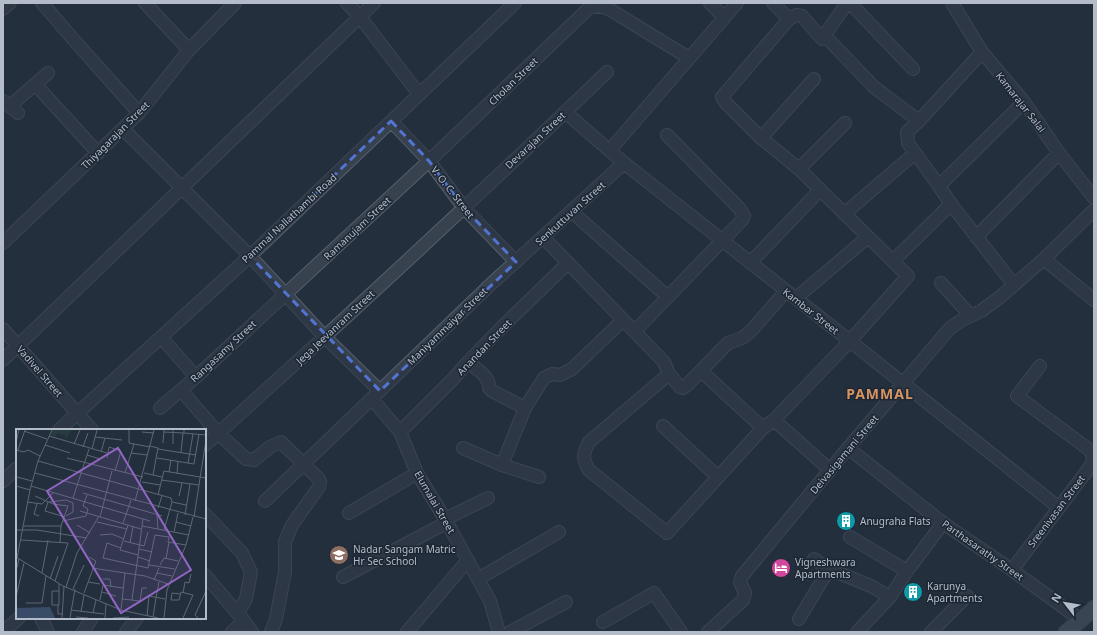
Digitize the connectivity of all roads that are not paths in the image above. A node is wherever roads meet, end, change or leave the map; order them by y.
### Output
1 (10, 3) edge
2 (42, 3) edge
3 (145, 3) edge
4 (235, 3) edge
5 (347, 3) edge
6 (374, 3) edge
7 (515, 3) edge
8 (710, 3) edge
9 (737, 3) edge
10 (773, 3) edge
11 (848, 3) edge
12 (952, 3) edge
13 (600, 4) edge
14 (3, 9) edge
15 (360, 17) junction
16 (724, 17) junction
17 (789, 19) junction
18 (823, 38) junction
19 (189, 50) junction
20 (982, 52) junction
21 (689, 58) junction
22 (913, 69) dead end
23 (607, 72) dead end
24 (48, 73) dead end
25 (814, 79) dead end
26 (35, 84) junction
27 (419, 94) junction
28 (1024, 102) junction
29 (10, 107) edge
30 (565, 112) junction
31 (139, 114) junction
32 (391, 121) junction
33 (919, 121) junction
34 (845, 123) dead end
35 (123, 129) junction
36 (667, 135) dead end
37 (761, 138) junction
38 (610, 150) junction
39 (98, 153) junction
40 (1060, 153) junction
41 (914, 154) junction
42 (429, 161) junction
43 (624, 163) junction
44 (799, 169) junction
45 (939, 186) junction
46 (182, 188) junction
47 (820, 190) junction
48 (1094, 198) edge
49 (951, 204) junction
50 (464, 208) junction
51 (1094, 210) edge
52 (572, 211) junction
53 (844, 214) junction
54 (543, 237) junction
55 (868, 237) junction
56 (976, 237) junction
57 (723, 242) junction
58 (3, 243) edge
59 (250, 256) junction
60 (1044, 259) junction
61 (893, 261) junction
62 (516, 262) junction
63 (568, 263) junction
64 (750, 263) junction
65 (941, 283) dead end
66 (1014, 285) junction
67 (286, 294) junction
68 (791, 295) junction
69 (668, 297) junction
70 (1094, 300) edge
71 (970, 315) junction
72 (624, 320) junction
73 (3, 329) edge
74 (635, 331) junction
75 (325, 336) junction
76 (160, 337) junction
77 (850, 341) junction
78 (18, 347) junction
79 (3, 360) edge
80 (468, 362) junction
81 (1040, 366) dead end
82 (701, 370) junction
83 (669, 374) junction
84 (196, 377) junction
85 (904, 384) junction
86 (181, 390) junction
87 (376, 395) junction
88 (160, 408) dead end
89 (525, 408) junction
90 (77, 413) junction
91 (774, 420) junction
92 (663, 426) dead end
93 (762, 428) junction
94 (60, 429) edge
95 (91, 429) edge
96 (400, 432) junction
97 (218, 433) junction
98 (206, 444) edge
99 (463, 448) dead end
100 (848, 448) junction
101 (304, 464) junction
102 (502, 465) junction
103 (16, 469) edge
104 (830, 470) junction
105 (417, 473) junction
106 (539, 477) dead end
107 (718, 477) junction
108 (3, 481) edge
109 (488, 498) dead end
110 (265, 501) dead end
111 (1058, 507) junction
112 (349, 513) dead end
113 (206, 515) edge
114 (446, 521) junction
115 (943, 523) junction
116 (559, 532) dead end
117 (850, 537) dead end
118 (814, 559) dead end
119 (468, 560) junction
120 (829, 569) junction
121 (1012, 570) junction
122 (907, 571) junction
123 (206, 576) edge
124 (343, 578) dead end
125 (478, 579) junction
126 (967, 596) dead end
127 (890, 598) junction
128 (566, 602) dead end
129 (1094, 608) edge
130 (241, 617) junction
131 (18, 619) edge
132 (42, 619) edge
133 (91, 619) edge
134 (136, 619) edge
135 (799, 619) dead end
136 (1081, 620) junction
137 (603, 622) dead end
138 (3, 632) edge
139 (48, 632) edge
140 (83, 632) edge
141 (126, 632) edge
142 (232, 632) edge
143 (252, 632) edge
144 (271, 632) edge
145 (407, 632) edge
146 (499, 632) edge
147 (510, 632) edge
148 (681, 632) edge
149 (708, 632) edge
150 (857, 632) edge
151 (931, 632) edge
152 (1066, 632) edge

1 - 14 street
2 - 31 street
3 - 19 street
4 - 19 street, Thiyagarajan Street
5 - 15 street
6 - 15 street
7 - 27 street, Pammal Nallathambi Road
8 - 16 street
9 - 16 street
10 - 17 street
11 - 18 street
11 - 22 street
12 - 20 street, Kamarajar Salai
13 - 21 street
13 - 42 street, Cholan Street
15 - 27 street
15 - 46 street
16 - 21 street
17 - 18 street
17 - 37 street
18 - 33 street
19 - 31 street, Thiyagarajan Street
20 - 28 street, Kamarajar Salai
20 - 33 street
21 - 38 street
23 - 30 street, Devarajan Street
24 - 26 street
25 - 37 street
26 - 29 street
26 - 39 street
27 - 32 street, Pammal Nallathambi Road
28 - 40 street, Kamarajar Salai
28 - 45 street
30 - 38 street, Kambar Street
30 - 50 street, Devarajan Street
31 - 35 street, Thiyagarajan Street
32 - 42 street, V. O. C. Street
32 - 59 street, Pammal Nallathambi Road
33 - 41 street
34 - 44 street
35 - 39 street, Thiyagarajan Street
35 - 46 street, Elumalai Street
36 - 57 street
37 - 44 street
38 - 43 street, Kambar Street
39 - 58 street, Thiyagarajan Street
40 - 48 street, Kamarajar Salai
40 - 56 street
41 - 45 street
41 - 53 street
42 - 50 street, V. O. C. Street
42 - 67 street, Ramanujam Street
43 - 52 street, Senkuttuvan Street
43 - 57 street, Kambar Street
44 - 47 street
45 - 49 street
46 - 59 street, Elumalai Street
46 - 78 street
47 - 53 street
47 - 64 street
49 - 56 street
49 - 61 street
50 - 62 street, V. O. C. Street
50 - 75 street, Jega Jeevanram Street
51 - 60 street, Deivasigamani Street
52 - 54 street, Senkuttuvan Street
52 - 69 street
53 - 55 street
54 - 62 street, Senkuttuvan Street
54 - 63 street
55 - 61 street
55 - 68 street
56 - 66 street
57 - 64 street, Kambar Street
57 - 69 street
59 - 67 street, Elumalai Street
59 - 76 street, Pammal Nallathambi Road
60 - 66 street, Deivasigamani Street
60 - 70 street
61 - 77 street
62 - 87 street, Maniyammaiyar Street
63 - 72 street
63 - 80 street, Anandan Street
64 - 68 street, Kambar Street
65 - 71 street
66 - 71 street, Deivasigamani Street
67 - 75 street, Elumalai Street
67 - 84 street, Rangasamy Street
68 - 77 street, Kambar Street
68 - 82 street
69 - 74 street
71 - 85 street, Deivasigamani Street
72 - 74 street
72 - 89 street
73 - 78 street, Vadivel Street
74 - 83 street
75 - 87 street, Elumalai Street
75 - 97 street, Jega Jeevanram Street
76 - 84 street
76 - 90 street, Pammal Nallathambi Road
77 - 85 street, Kambar Street
77 - 91 street
78 - 79 street
78 - 90 street, Vadivel Street
80 - 89 street
80 - 96 street, Anandan Street
81 - 111 street, Sreenivasan Street
82 - 83 street
82 - 93 street
83 - 107 street
84 - 86 street, Rangasamy Street
85 - 100 street, Deivasigamani Street
85 - 111 street, Kambar Street
86 - 88 street, Rangasamy Street
86 - 97 street
87 - 96 street, Elumalai Street
87 - 101 street, Maniyammaiyar Street
89 - 102 street
90 - 94 street, Pammal Nallathambi Road
90 - 95 street, Vadivel Street
91 - 93 street
91 - 104 street
92 - 107 street
93 - 107 street
96 - 105 street, Elumalai Street
97 - 98 street, Jega Jeevanram Street
97 - 101 street
99 - 102 street
100 - 104 street, Deivasigamani Street
100 - 115 street, Parthasarathy Street
101 - 110 street, Maniyammaiyar Street
101 - 144 street
102 - 106 street
103 - 108 street
104 - 149 street, Deivasigamani Street
105 - 112 street
105 - 114 street, Elumalai Street
109 - 114 street
111 - 121 street, Sreenivasan Street
113 - 130 street
114 - 119 street, Elumalai Street
114 - 124 street
115 - 121 street, Parthasarathy Street
115 - 122 street
116 - 125 street
117 - 122 street
118 - 120 street
119 - 125 street, Elumalai Street
119 - 145 street
120 - 127 street
120 - 135 street
121 - 136 street, Parthasarathy Street
122 - 127 street
123 - 130 street
125 - 146 street, Elumalai Street
126 - 151 street
127 - 150 street
128 - 147 street
129 - 136 main road
130 - 142 street
130 - 143 street
131 - 138 street
132 - 139 street
133 - 140 street
134 - 141 street
136 - 152 main road
137 - 148 street

